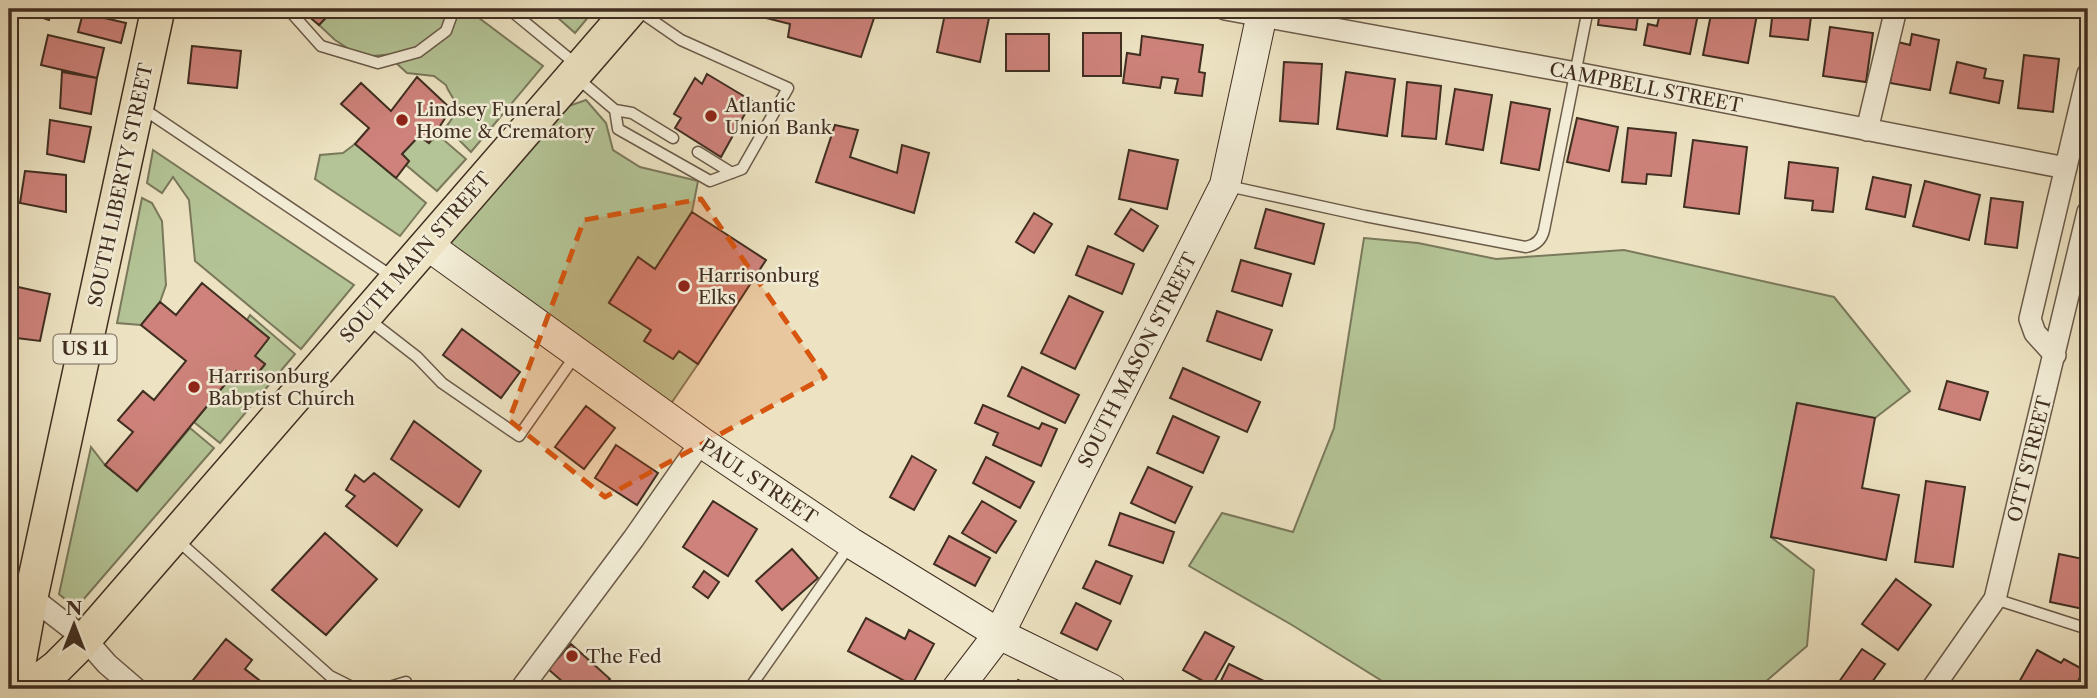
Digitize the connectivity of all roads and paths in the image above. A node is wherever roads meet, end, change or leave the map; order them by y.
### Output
1 (158, 9) edge
2 (288, 9) edge
3 (454, 9) edge
4 (509, 9) edge
5 (631, 9) edge
6 (636, 9) edge
7 (1225, 9) edge
8 (1588, 9) edge
9 (1896, 9) edge
10 (1262, 12) edge
11 (576, 71) junction
12 (1576, 73) junction
13 (2088, 74) edge
14 (138, 105) junction
15 (615, 110) junction
16 (1867, 130) junction
17 (673, 138) dead end
18 (698, 152) dead end
19 (2066, 168) junction
20 (732, 173) junction
21 (1225, 185) junction
22 (2088, 212) edge
23 (426, 244) junction
24 (396, 278) junction
25 (363, 316) junction
26 (577, 353) junction
27 (2054, 355) junction
28 (701, 442) junction
29 (170, 540) junction
30 (851, 543) junction
31 (20, 591) edge
32 (1995, 599) junction
33 (2088, 629) edge
34 (999, 634) junction
35 (85, 639) junction
36 (406, 682) dead end
37 (14, 689) edge
38 (28, 689) edge
39 (136, 689) edge
40 (356, 689) edge
41 (383, 689) edge
42 (522, 689) edge
43 (748, 689) edge
44 (957, 689) edge
45 (1111, 689) edge
46 (1932, 689) edge

1 - 14 main road, SOUTH LIBERTY STREET / US 11
2 - 3 lane
4 - 11 lane
5 - 11 main road, SOUTH MAIN STREET
6 - 20 lane
7 - 10 street, CAMPBELL STREET
8 - 12 lane
9 - 16 street
10 - 12 street, CAMPBELL STREET
10 - 21 street, SOUTH MASON STREET
11 - 15 lane
11 - 23 main road, SOUTH MAIN STREET
12 - 16 street, CAMPBELL STREET
12 - 21 lane
13 - 19 street
14 - 24 lane
14 - 31 main road, SOUTH LIBERTY STREET / US 11
15 - 17 lane
15 - 20 lane
16 - 19 street, CAMPBELL STREET
18 - 20 lane
19 - 27 street
21 - 34 street, SOUTH MASON STREET
22 - 27 street, OTT STREET
23 - 24 main road, SOUTH MAIN STREET
23 - 26 street, PAUL STREET
24 - 25 main road, SOUTH MAIN STREET
25 - 26 lane
25 - 29 main road, SOUTH MAIN STREET
26 - 28 street, PAUL STREET
27 - 32 street, OTT STREET
28 - 30 street, PAUL STREET
28 - 42 street
29 - 35 main road, SOUTH MAIN STREET
29 - 40 lane
30 - 34 street, PAUL STREET
30 - 43 lane
31 - 35 street
31 - 37 main road, SOUTH LIBERTY STREET / US 11
32 - 33 lane
32 - 46 street, OTT STREET
34 - 44 street, SOUTH MASON STREET
34 - 45 street, PAUL STREET
35 - 38 main road, SOUTH MAIN STREET
35 - 39 street
36 - 41 lane

